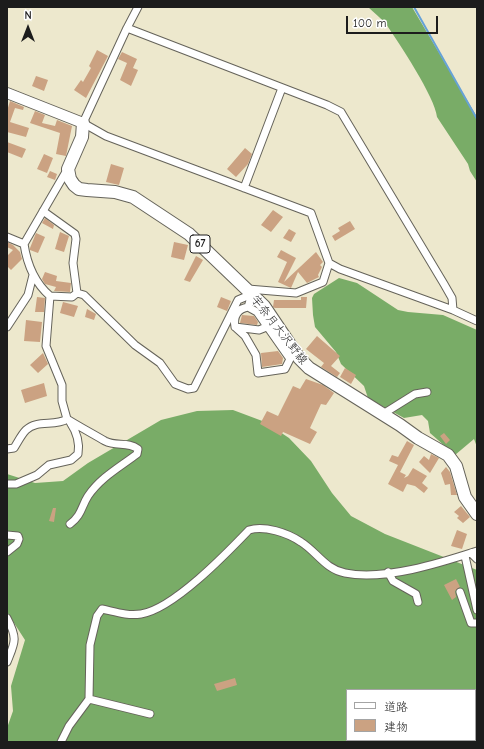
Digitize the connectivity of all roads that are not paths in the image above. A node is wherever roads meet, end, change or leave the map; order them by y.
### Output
1 (138, 7) edge
2 (127, 28) junction
3 (282, 88) junction
4 (7, 93) edge
5 (83, 123) junction
6 (68, 169) junction
7 (244, 188) junction
8 (43, 211) junction
9 (7, 237) edge
10 (24, 244) junction
11 (329, 263) junction
12 (33, 275) junction
13 (249, 291) junction
14 (77, 293) junction
15 (50, 296) junction
16 (248, 306) junction
17 (453, 310) junction
18 (477, 321) edge
19 (266, 323) junction
20 (7, 327) edge
21 (235, 327) junction
22 (427, 392) dead end
23 (383, 414) junction
24 (68, 419) junction
25 (7, 449) edge
26 (7, 484) edge
27 (477, 514) edge
28 (70, 524) dead end
29 (7, 535) edge
30 (7, 552) edge
31 (471, 553) edge
32 (477, 559) edge
33 (388, 572) junction
34 (460, 592) dead end
35 (418, 602) dead end
36 (477, 610) edge
37 (7, 618) edge
38 (477, 623) edge
39 (7, 662) edge
40 (89, 699) junction
41 (150, 714) dead end
42 (61, 742) edge

1 - 2 street
2 - 3 street
2 - 5 street
3 - 7 street
3 - 17 street
4 - 5 main road
5 - 6 main road
5 - 7 street
6 - 8 street
6 - 13 main road, 宇奈月大沢野線 / 67
7 - 11 street
8 - 10 street
8 - 14 street
9 - 10 street
10 - 12 street
11 - 13 street
11 - 17 street
12 - 15 street
12 - 20 street
13 - 14 street
13 - 16 street
13 - 23 main road, 宇奈月大沢野線 / 67
14 - 15 street
15 - 24 street
16 - 19 street
16 - 21 street
17 - 18 street
19 - 21 street
19 - 21 street
22 - 23 street
23 - 27 main road, 宇奈月大沢野線 / 67
24 - 25 street
24 - 26 street
24 - 28 street
29 - 30 street
31 - 32 street
31 - 33 street
31 - 36 street
33 - 35 street
33 - 40 street
34 - 38 street
37 - 39 street
40 - 41 street
40 - 42 street

